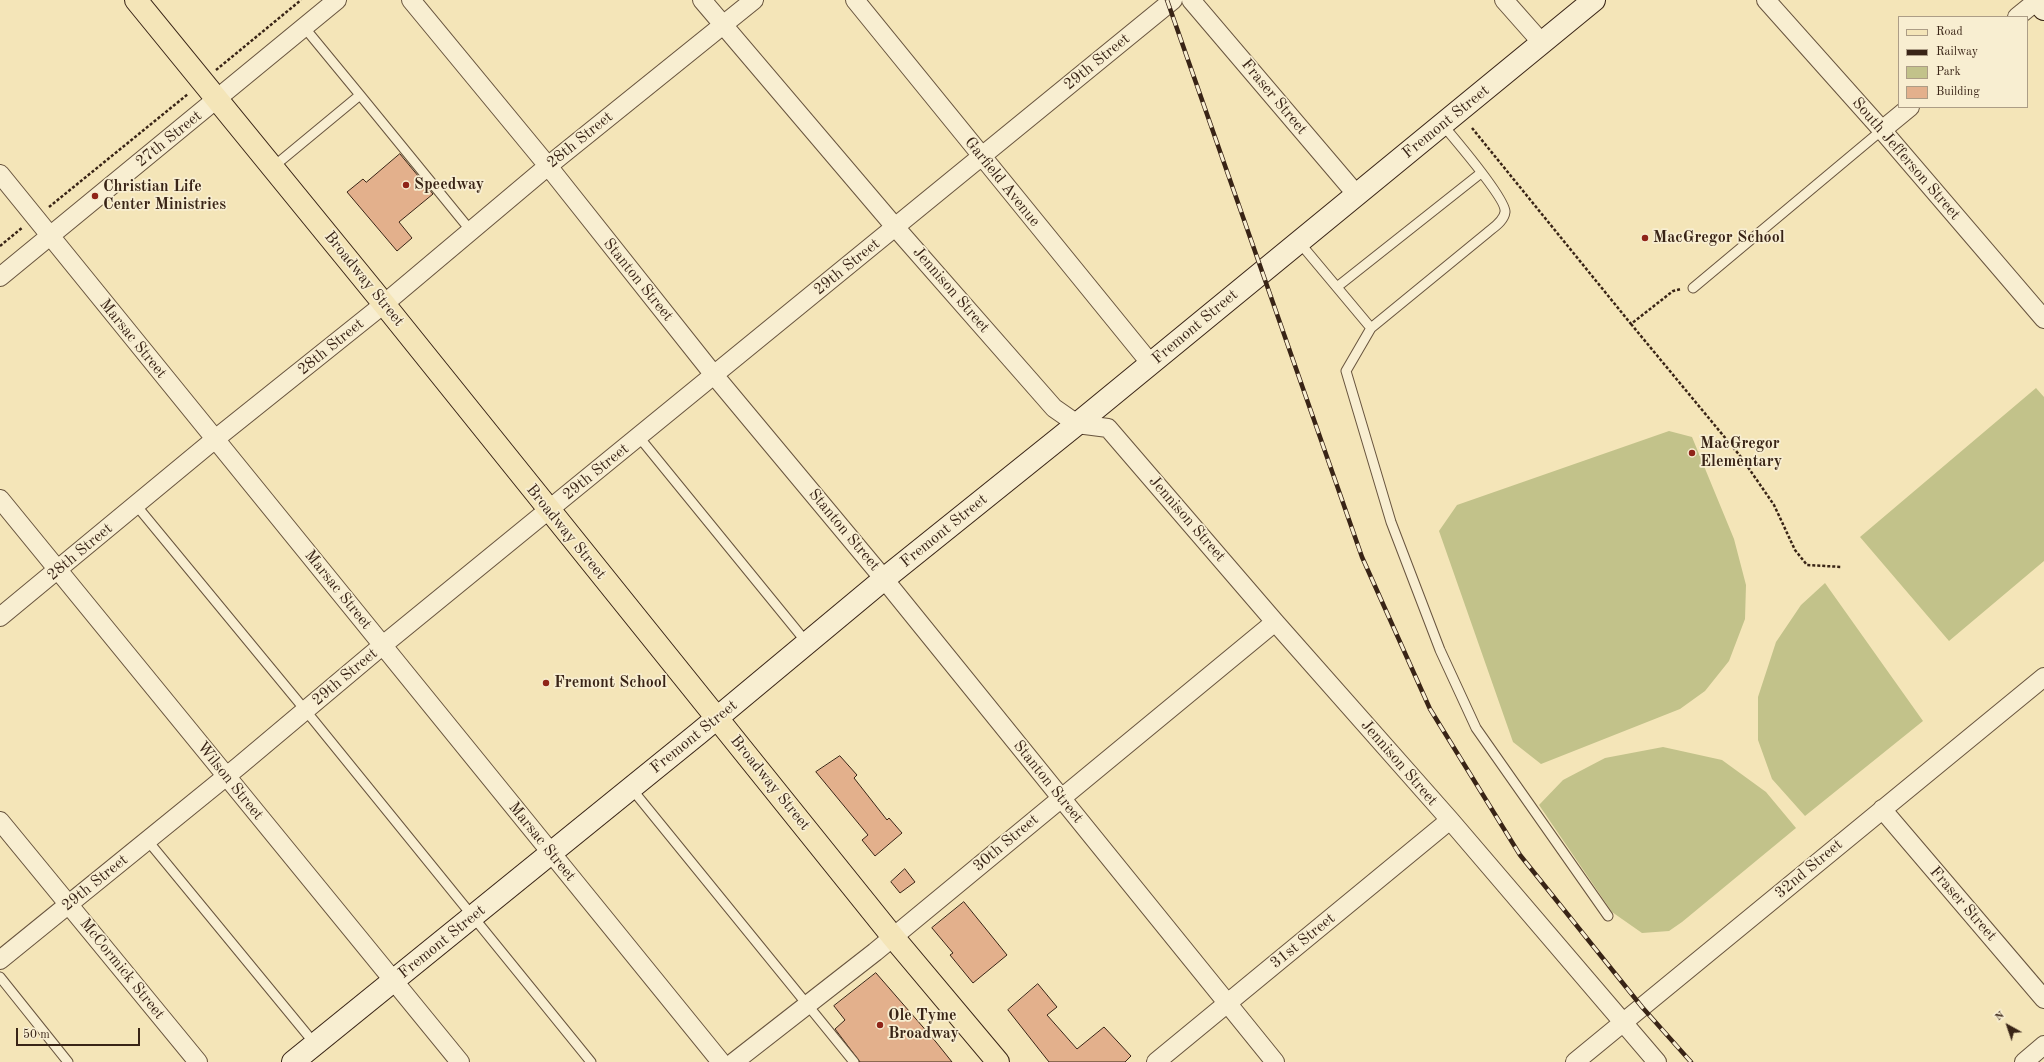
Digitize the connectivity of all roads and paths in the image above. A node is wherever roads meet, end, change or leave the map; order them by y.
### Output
1 (136, 0) edge
2 (301, 0) edge
3 (337, 0) edge
4 (411, 0) edge
5 (702, 0) edge
6 (754, 0) edge
7 (855, 0) edge
8 (1173, 0) edge
9 (1191, 0) edge
10 (1504, 0) edge
11 (1594, 0) edge
12 (1766, 0) edge
13 (2039, 2) edge
14 (2018, 16) edge
15 (723, 24) junction
16 (304, 27) junction
17 (1542, 43) junction
18 (203, 81) junction
19 (360, 95) junction
20 (217, 99) junction
21 (1909, 108) edge
22 (1442, 124) junction
23 (1472, 128) dead end
24 (1882, 130) junction
25 (981, 156) junction
26 (548, 166) junction
27 (273, 167) junction
28 (1481, 173) junction
29 (0, 174) edge
30 (1356, 195) junction
31 (35, 217) junction
32 (896, 228) junction
33 (471, 231) junction
34 (51, 236) junction
35 (1299, 242) junction
36 (0, 246) edge
37 (0, 277) edge
38 (1337, 287) junction
39 (1693, 288) joint
40 (384, 304) junction
41 (2044, 319) edge
42 (1631, 324) junction
43 (1371, 328) junction
44 (1151, 364) junction
45 (714, 375) junction
46 (1077, 424) junction
47 (639, 438) junction
48 (214, 440) junction
49 (0, 499) edge
50 (136, 505) junction
51 (548, 510) junction
52 (1842, 567) dead end
53 (58, 570) junction
54 (884, 579) junction
55 (0, 617) edge
56 (1275, 622) junction
57 (807, 643) junction
58 (382, 645) junction
59 (2044, 677) edge
60 (306, 710) junction
61 (718, 718) junction
62 (226, 776) junction
63 (631, 788) junction
64 (1060, 798) junction
65 (1882, 809) junction
66 (1450, 820) junction
67 (0, 821) edge
68 (148, 841) junction
69 (551, 853) junction
70 (68, 904) junction
71 (474, 916) junction
72 (1608, 916) dead end
73 (893, 937) junction
74 (0, 960) edge
75 (0, 977) edge
76 (394, 981) junction
77 (2044, 999) edge
78 (1227, 1003) junction
79 (807, 1005) junction
80 (1623, 1023) junction
81 (315, 1044) junction
82 (2044, 1045) edge
83 (68, 1062) edge
84 (198, 1062) edge
85 (293, 1062) edge
86 (460, 1062) edge
87 (591, 1062) edge
88 (720, 1062) edge
89 (734, 1062) edge
90 (854, 1062) edge
91 (998, 1062) edge
92 (1156, 1062) edge
93 (1275, 1062) edge
94 (1575, 1062) edge
95 (1657, 1062) edge
96 (2024, 1062) edge

1 - 18 main road, Broadway Street
2 - 18 path
3 - 16 street, 27th Street
4 - 26 street, Stanton Street
5 - 15 street, Jennison Street
6 - 15 street, 28th Street
7 - 25 street, Garfield Avenue
8 - 25 street, 29th Street
9 - 30 street, Fraser Street
10 - 17 street
11 - 17 street, Fremont Street
12 - 24 street, South Jefferson Street
13 - 14 street
15 - 26 street, 28th Street
15 - 32 street, Jennison Street
16 - 19 lane
16 - 20 street, 27th Street
17 - 22 street, Fremont Street
18 - 20 main road, Broadway Street
18 - 31 path
19 - 27 lane
19 - 33 lane
20 - 27 main road, Broadway Street
20 - 34 street, 27th Street
21 - 24 street
22 - 28 lane
22 - 30 street, Fremont Street
23 - 42 path
24 - 39 lane
24 - 41 street, South Jefferson Street
25 - 32 street, 29th Street
25 - 44 street, Garfield Avenue
26 - 33 street, 28th Street
26 - 45 street, Stanton Street
27 - 40 main road, Broadway Street
28 - 38 lane
28 - 43 lane
29 - 31 street, Marsac Street
30 - 35 street, Fremont Street
31 - 34 street, Marsac Street
31 - 36 path
32 - 45 street, 29th Street
32 - 46 street, Jennison Street
33 - 40 street, 28th Street
34 - 37 street, 27th Street
34 - 48 street, Marsac Street
35 - 38 lane
35 - 44 street, Fremont Street
38 - 43 lane
39 - 42 path
40 - 48 street, 28th Street
40 - 51 main road, Broadway Street
42 - 52 path
43 - 72 lane
44 - 46 street, Fremont Street
45 - 47 street, 29th Street
45 - 54 street, Stanton Street
46 - 54 street, Fremont Street
46 - 56 street, Jennison Street
47 - 51 street, 29th Street
47 - 57 lane
48 - 50 street, 28th Street
48 - 58 street, Marsac Street
49 - 53 street, Wilson Street
50 - 53 street, 28th Street
50 - 60 lane
51 - 58 street, 29th Street
51 - 61 main road, Broadway Street
53 - 55 street, 28th Street
53 - 62 street, Wilson Street
54 - 57 street, Fremont Street
54 - 64 street, Stanton Street
56 - 64 street, 30th Street
56 - 66 street, Jennison Street
57 - 61 street, Fremont Street
58 - 60 street, 29th Street
58 - 69 street, Marsac Street
59 - 65 street, 32nd Street
60 - 62 street, 29th Street
60 - 71 lane
61 - 63 street, Fremont Street
61 - 73 main road, Broadway Street
62 - 68 street, 29th Street
62 - 76 street, Wilson Street
63 - 69 street, Fremont Street
63 - 79 lane
64 - 73 street, 30th Street
64 - 78 street, Stanton Street
65 - 77 street, Fraser Street
65 - 80 street, 32nd Street
66 - 78 street, 31st Street
66 - 80 street, Jennison Street
67 - 70 street, McCormick Street
68 - 70 street, 29th Street
68 - 81 lane
69 - 71 street, Fremont Street
69 - 88 street, Marsac Street
70 - 74 street, 29th Street
70 - 84 street, McCormick Street
71 - 76 street, Fremont Street
71 - 87 lane
73 - 79 street, 30th Street
73 - 91 main road, Broadway Street
75 - 83 lane
76 - 81 street, Fremont Street
76 - 86 street, Wilson Street
78 - 92 street, 31st Street
78 - 93 street, Stanton Street
79 - 89 street, 30th Street
79 - 90 lane
80 - 94 street, 32nd Street
80 - 95 street, Jennison Street
81 - 85 street, Fremont Street
82 - 96 street

